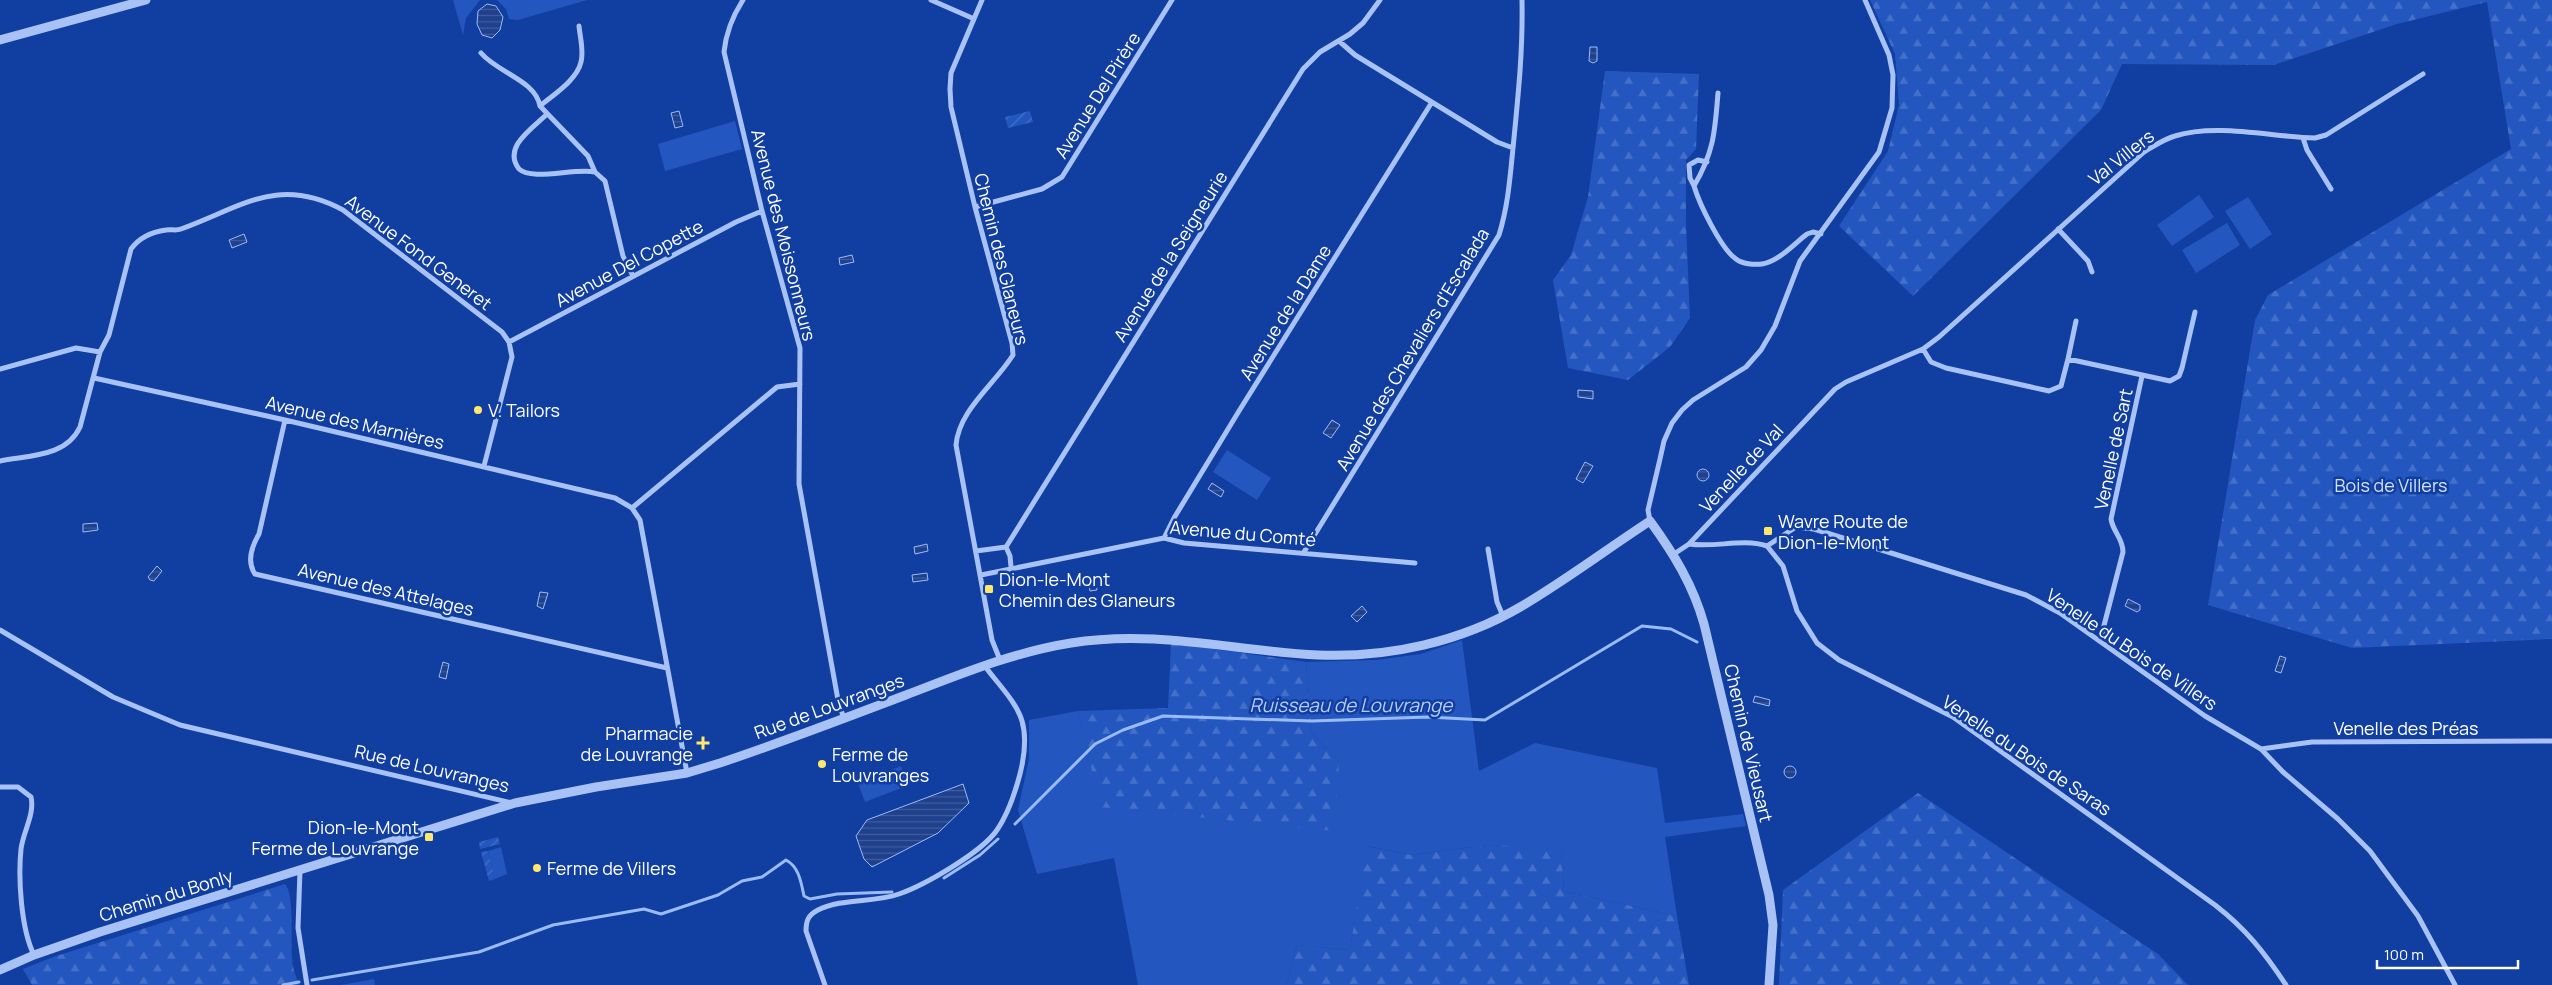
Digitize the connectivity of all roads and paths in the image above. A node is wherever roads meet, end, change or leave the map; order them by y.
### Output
1 (146, 0) edge
2 (743, 0) edge
3 (931, 0) edge
4 (982, 0) edge
5 (1172, 0) edge
6 (1380, 0) edge
7 (1522, 0) edge
8 (1865, 0) edge
9 (972, 18) junction
10 (579, 26) dead end
11 (0, 40) edge
12 (1339, 41) junction
13 (480, 53) dead end
14 (2423, 74) dead end
15 (1718, 93) dead end
16 (1432, 102) junction
17 (540, 106) junction
18 (547, 114) junction
19 (2303, 138) junction
20 (1513, 148) junction
21 (1707, 162) junction
22 (595, 172) junction
23 (1694, 186) junction
24 (2331, 189) dead end
25 (975, 207) junction
26 (762, 211) junction
27 (2058, 229) junction
28 (1821, 234) junction
29 (2092, 272) dead end
30 (633, 276) junction
31 (2194, 312) dead end
32 (2076, 321) dead end
33 (509, 342) junction
34 (1923, 350) junction
35 (100, 352) junction
36 (2068, 359) junction
37 (0, 369) edge
38 (2142, 376) junction
39 (94, 378) junction
40 (800, 384) junction
41 (1825, 398) joint
42 (285, 420) junction
43 (0, 461) edge
44 (484, 466) junction
45 (632, 508) junction
46 (1650, 521) junction
47 (1164, 538) junction
48 (1690, 544) junction
49 (1006, 546) junction
50 (1767, 546) junction
51 (1488, 549) dead end
52 (976, 551) junction
53 (1304, 552) junction
54 (1674, 554) junction
55 (1415, 563) dead end
56 (1010, 567) junction
57 (981, 575) junction
58 (1503, 616) junction
59 (0, 630) edge
60 (2100, 641) junction
61 (1000, 660) junction
62 (984, 665) junction
63 (667, 668) junction
64 (844, 718) junction
65 (2552, 741) edge
66 (2261, 749) junction
67 (687, 773) junction
68 (0, 787) edge
69 (515, 803) junction
70 (300, 870) junction
71 (34, 955) junction
72 (0, 970) edge
73 (307, 985) edge
74 (825, 985) edge
75 (1769, 985) edge
76 (2286, 985) edge
77 (2454, 985) edge

1 - 11 street
2 - 26 street, Avenue des Moissonneurs
3 - 9 street
4 - 9 street, Chemin des Glaneurs
5 - 25 street, Avenue Del Pirère
6 - 12 street, Avenue de la Seigneurie
7 - 20 street, Avenue des Chevaliers d'Escalada
8 - 28 street
9 - 25 street, Chemin des Glaneurs
10 - 17 street
12 - 16 street
12 - 49 street, Avenue de la Seigneurie
13 - 17 street
14 - 19 street, Val Villers
15 - 21 street
16 - 20 street
16 - 47 street, Avenue de la Dame
17 - 18 street
18 - 22 street
18 - 22 street
19 - 24 street
19 - 27 street, Val Villers
20 - 53 street, Avenue des Chevaliers d'Escalada
21 - 23 street
21 - 23 street
22 - 30 street
23 - 28 street
25 - 52 street, Chemin des Glaneurs
26 - 30 street, Avenue Del Copette
26 - 40 street, Avenue des Moissonneurs
27 - 29 street
27 - 34 street, Val Villers
28 - 46 street
30 - 33 street, Avenue Del Copette
31 - 38 street
32 - 36 street
33 - 35 street, Avenue Fond Generet
33 - 44 street
34 - 36 street
34 - 41 street, Val Villers
35 - 37 street
35 - 39 street
36 - 38 street
38 - 60 street, Venelle de Sart
39 - 42 street, Avenue des Marnières
39 - 43 street
40 - 45 street
40 - 64 street, Avenue des Moissonneurs
41 - 48 street, Venelle de Val
42 - 44 street, Avenue des Marnières
42 - 63 street, Avenue des Attelages
44 - 45 street, Avenue des Marnières
45 - 63 street
46 - 54 street, Chemin de Vieusart
46 - 58 street, Rue de Louvranges
47 - 53 street, Avenue du Comté
47 - 56 street, Avenue du Comté
48 - 50 street
48 - 54 street, Venelle de Val
49 - 52 street
49 - 56 street
50 - 60 street, Venelle du Bois de Villers
50 - 76 street, Venelle du Bois de Saras
51 - 58 street
52 - 57 street, Chemin des Glaneurs
53 - 55 street, Avenue du Comté
54 - 75 street, Chemin de Vieusart
56 - 57 street, Avenue du Comté
57 - 61 street, Chemin des Glaneurs
58 - 61 street, Rue de Louvranges
59 - 69 street, Rue de Louvranges
60 - 66 street, Venelle du Bois de Villers
61 - 62 street, Rue de Louvranges
62 - 64 street, Rue de Louvranges
62 - 74 street
63 - 67 street
64 - 67 street, Rue de Louvranges
65 - 66 street, Venelle des Préas
66 - 77 street, Venelle du Bois de Villers
67 - 69 street, Rue de Louvranges
68 - 71 street
69 - 70 street, Chemin du Bonly
70 - 71 street, Chemin du Bonly
70 - 73 street
71 - 72 street, Chemin du Bonly

